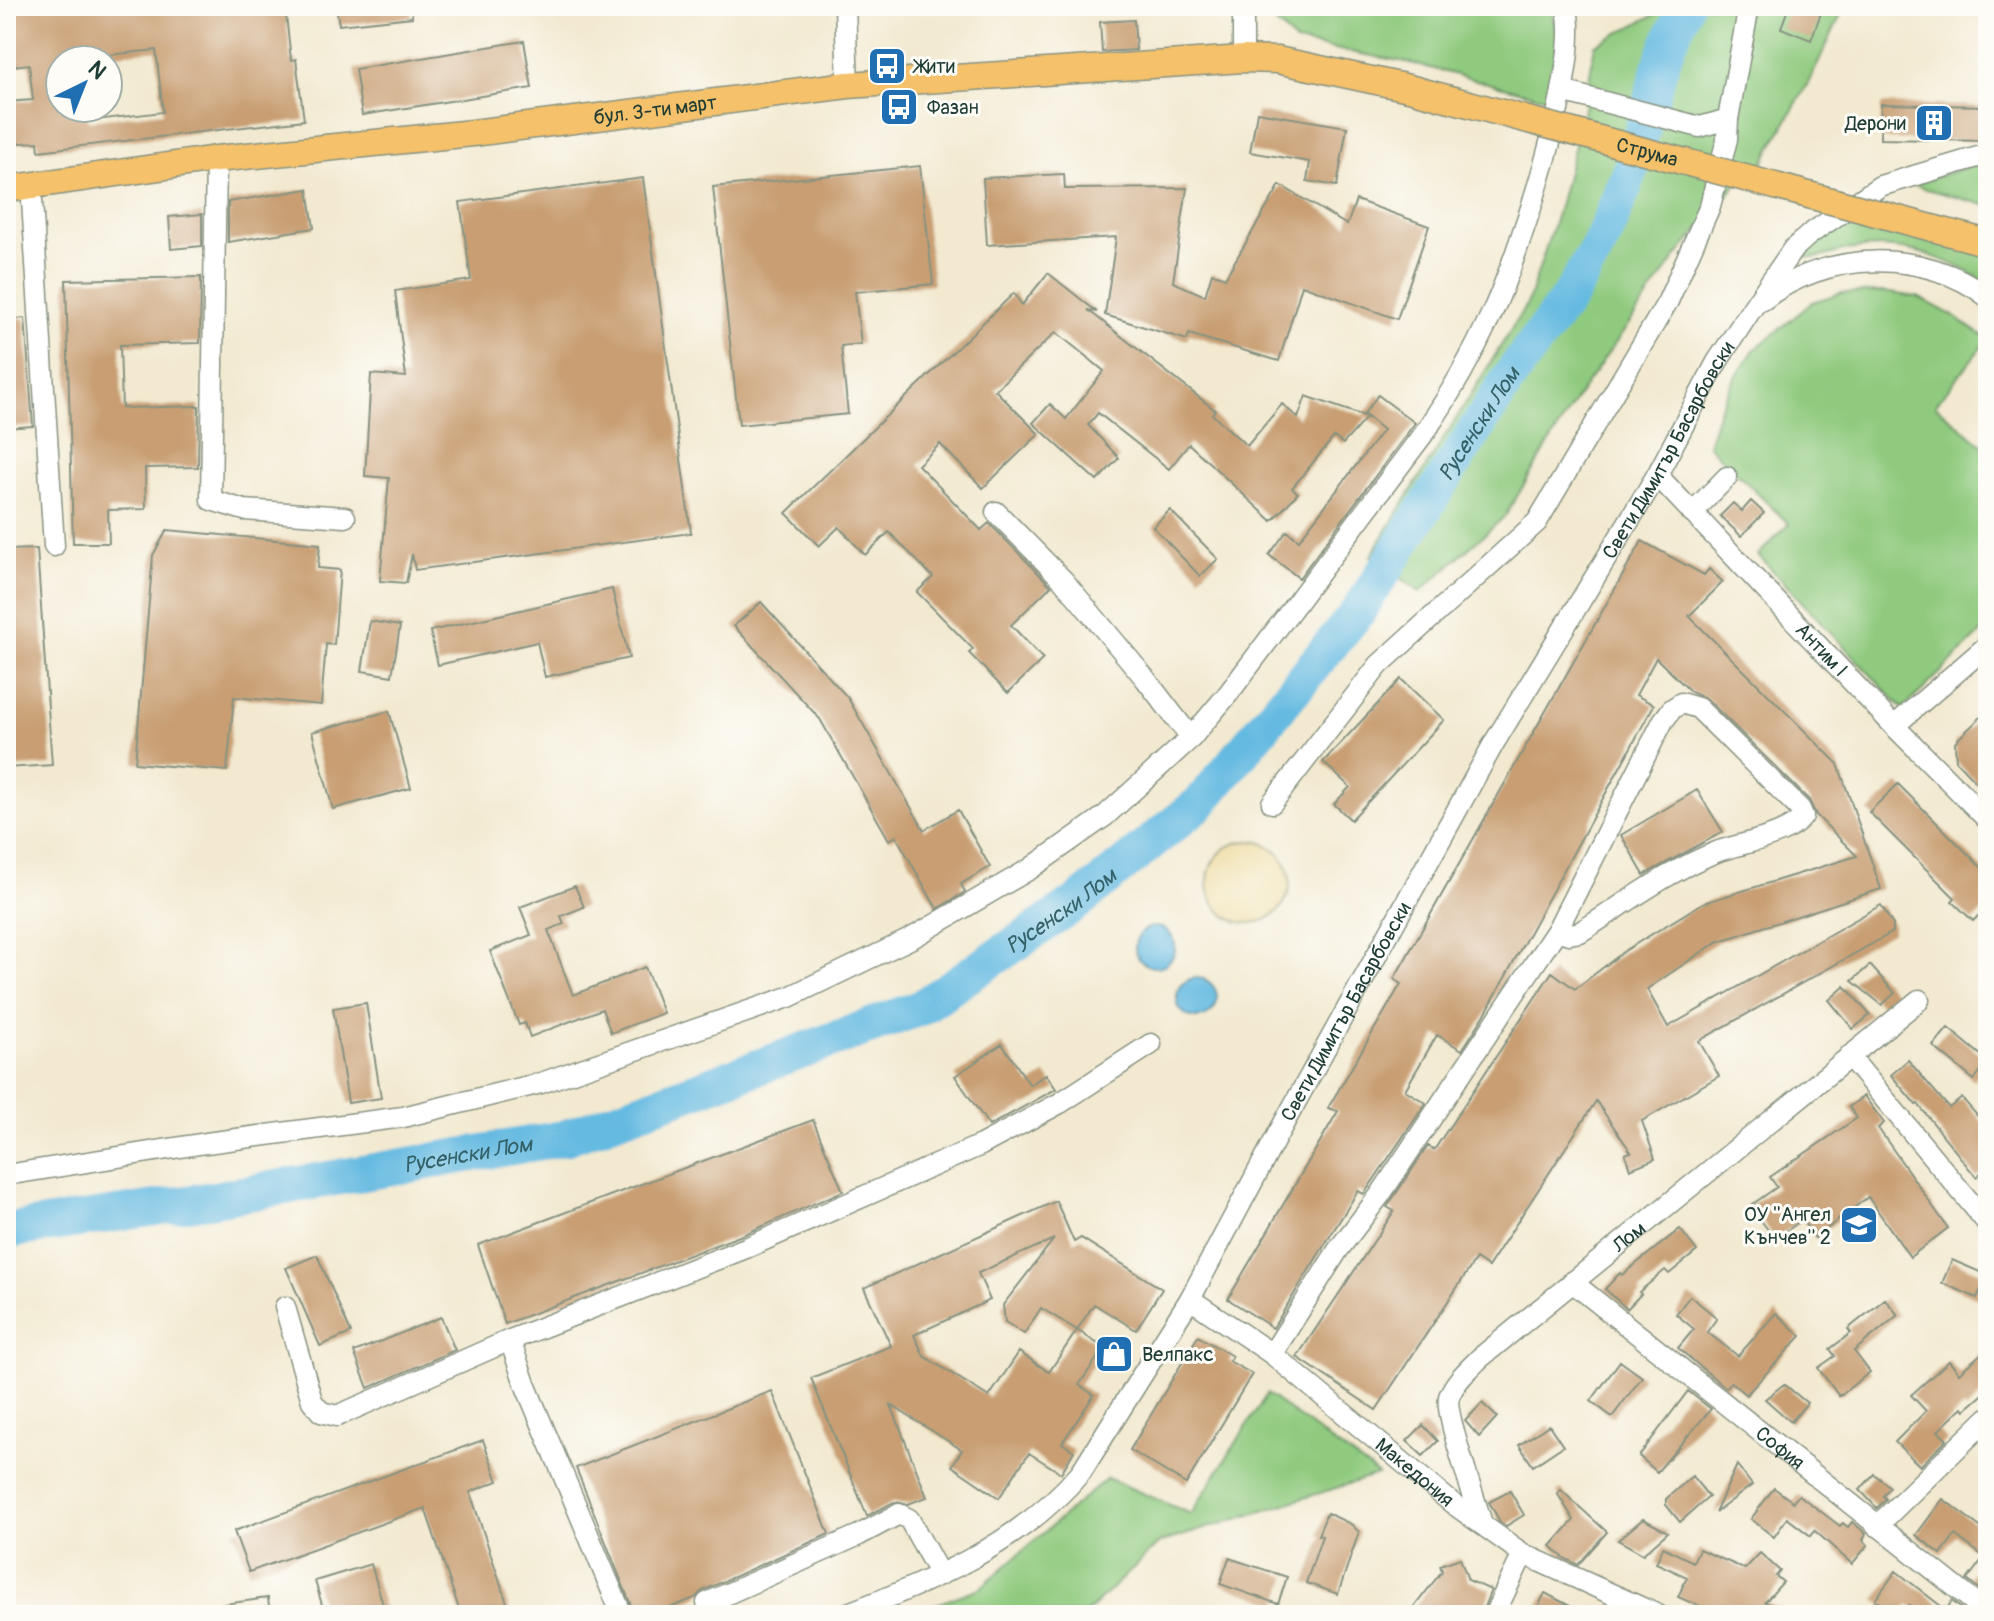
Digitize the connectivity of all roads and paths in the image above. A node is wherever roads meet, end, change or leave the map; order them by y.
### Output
1 (845, 6) edge
2 (1243, 6) edge
3 (1566, 6) edge
4 (1749, 6) edge
5 (1243, 59) junction
6 (1306, 66) joint
7 (848, 85) junction
8 (1562, 91) junction
9 (1728, 119) junction
10 (1988, 154) edge
11 (216, 159) junction
12 (18, 187) edge
13 (1988, 243) edge
14 (1988, 297) edge
15 (1751, 310) junction
16 (1657, 475) junction
17 (1727, 477) dead end
18 (996, 512) dead end
19 (1692, 513) junction
20 (345, 517) dead end
21 (54, 546) dead end
22 (1988, 645) edge
23 (1894, 726) junction
24 (1191, 738) junction
25 (1272, 803) dead end
26 (1988, 820) edge
27 (1557, 930) junction
28 (1919, 1000) dead end
29 (1151, 1044) dead end
30 (1849, 1056) junction
31 (6, 1175) edge
32 (1988, 1224) edge
33 (1572, 1282) junction
34 (1190, 1299) junction
35 (285, 1307) dead end
36 (510, 1340) junction
37 (1272, 1354) junction
38 (1988, 1418) edge
39 (1482, 1524) junction
40 (1877, 1526) junction
41 (1523, 1554) junction
42 (940, 1575) junction
43 (707, 1603) dead end
44 (1988, 1613) edge
45 (622, 1615) edge
46 (843, 1615) edge
47 (1494, 1615) edge
48 (1658, 1615) edge

1 - 7 street
2 - 5 street
3 - 8 street
4 - 9 street
5 - 6 main road, бул. 3-ти март
5 - 7 main road, бул. 3-ти март
6 - 13 main road, Струма, bridge
7 - 11 main road, бул. 3-ти март
8 - 9 street
8 - 24 street
9 - 25 street
10 - 15 street, Свети Димитър Басарбовски
11 - 12 main road, бул. 3-ти март
11 - 20 street
12 - 21 street
14 - 15 street
15 - 16 street, Свети Димитър Басарбовски
16 - 19 street, Антим I
16 - 34 street, Свети Димитър Басарбовски
17 - 19 street
18 - 24 street
19 - 23 street, Антим I
22 - 23 street
23 - 26 street, Антим I
24 - 31 street
27 - 27 street
27 - 37 street
28 - 30 street, Лом
29 - 36 street
30 - 32 street
30 - 33 street, Лом
33 - 39 street, Лом
33 - 40 street, София
34 - 37 street, Македония
34 - 42 street, Свети Димитър Басарбовски
35 - 36 street
36 - 45 street
37 - 39 street, Македония
38 - 40 street
39 - 41 street, Македония
40 - 44 street, София
41 - 47 street
41 - 48 street, Македония
42 - 43 street
42 - 46 street, Свети Димитър Басарбовски

